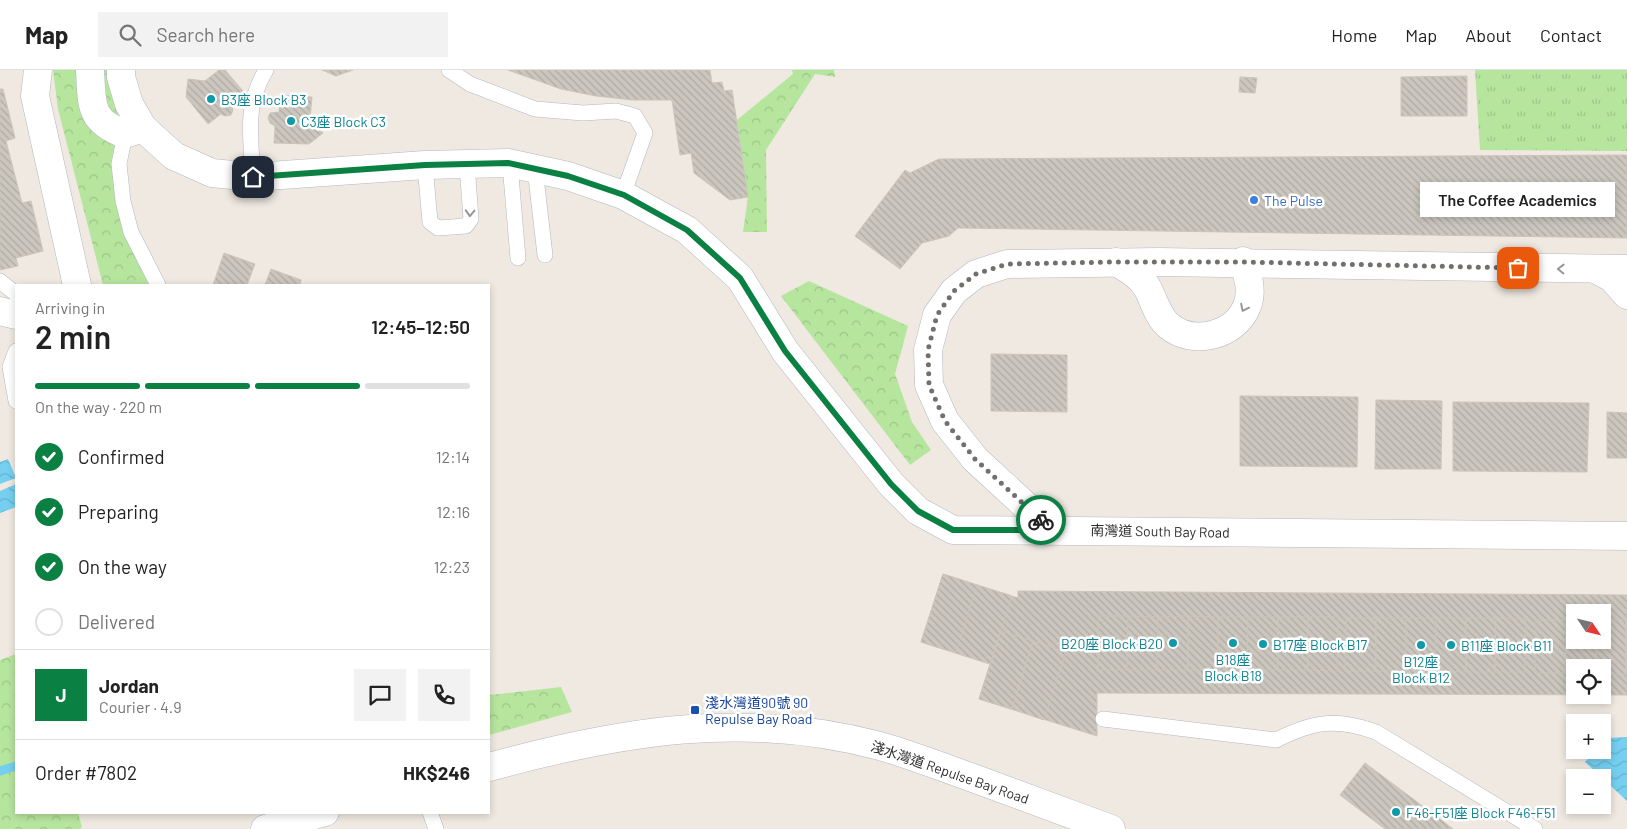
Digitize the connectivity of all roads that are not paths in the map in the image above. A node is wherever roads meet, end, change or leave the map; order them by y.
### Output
1 (38, 70) edge
2 (90, 70) edge
3 (121, 70) edge
4 (266, 70) edge
5 (449, 70) edge
6 (134, 131) junction
7 (467, 164) junction
8 (425, 165) junction
9 (523, 166) junction
10 (253, 177) junction
11 (624, 195) junction
12 (544, 255) dead end
13 (518, 258) dead end
14 (1116, 262) junction
15 (1243, 262) junction
16 (1627, 269) edge
17 (1597, 270) junction
18 (0, 281) edge
19 (77, 284) edge
20 (157, 284) edge
21 (15, 293) edge
22 (1627, 295) edge
23 (0, 311) edge
24 (15, 315) edge
25 (15, 354) edge
26 (15, 395) edge
27 (1052, 530) junction
28 (1627, 536) edge
29 (1103, 719) dead end
30 (490, 767) edge
31 (318, 814) edge
32 (431, 814) edge
33 (1074, 822) edge
34 (265, 829) edge
35 (436, 829) edge
36 (1111, 829) edge
37 (1535, 829) edge

1 - 19 street
2 - 6 street
3 - 6 street, 南灣道 South Bay Road
4 - 10 lane
5 - 11 lane
6 - 10 street, 南灣道 South Bay Road
6 - 20 lane
7 - 8 street, 南灣道 South Bay Road
7 -> 8 lane
7 - 9 street, 南灣道 South Bay Road
8 - 10 street, 南灣道 South Bay Road
9 - 11 street, 南灣道 South Bay Road
9 - 12 lane
9 - 13 lane
11 - 27 street, 南灣道 South Bay Road
14 - 15 street
15 -> 14 street
14 - 27 street
17 -> 15 street
16 - 17 street
17 - 22 street
18 - 21 lane
23 - 24 street
25 - 26 lane
27 - 28 street, 南灣道 South Bay Road
29 - 37 lane
30 - 33 street, 淺水灣道 Repulse Bay Road
31 - 34 street
32 - 35 lane
33 - 36 street, 淺水灣道 Repulse Bay Road

